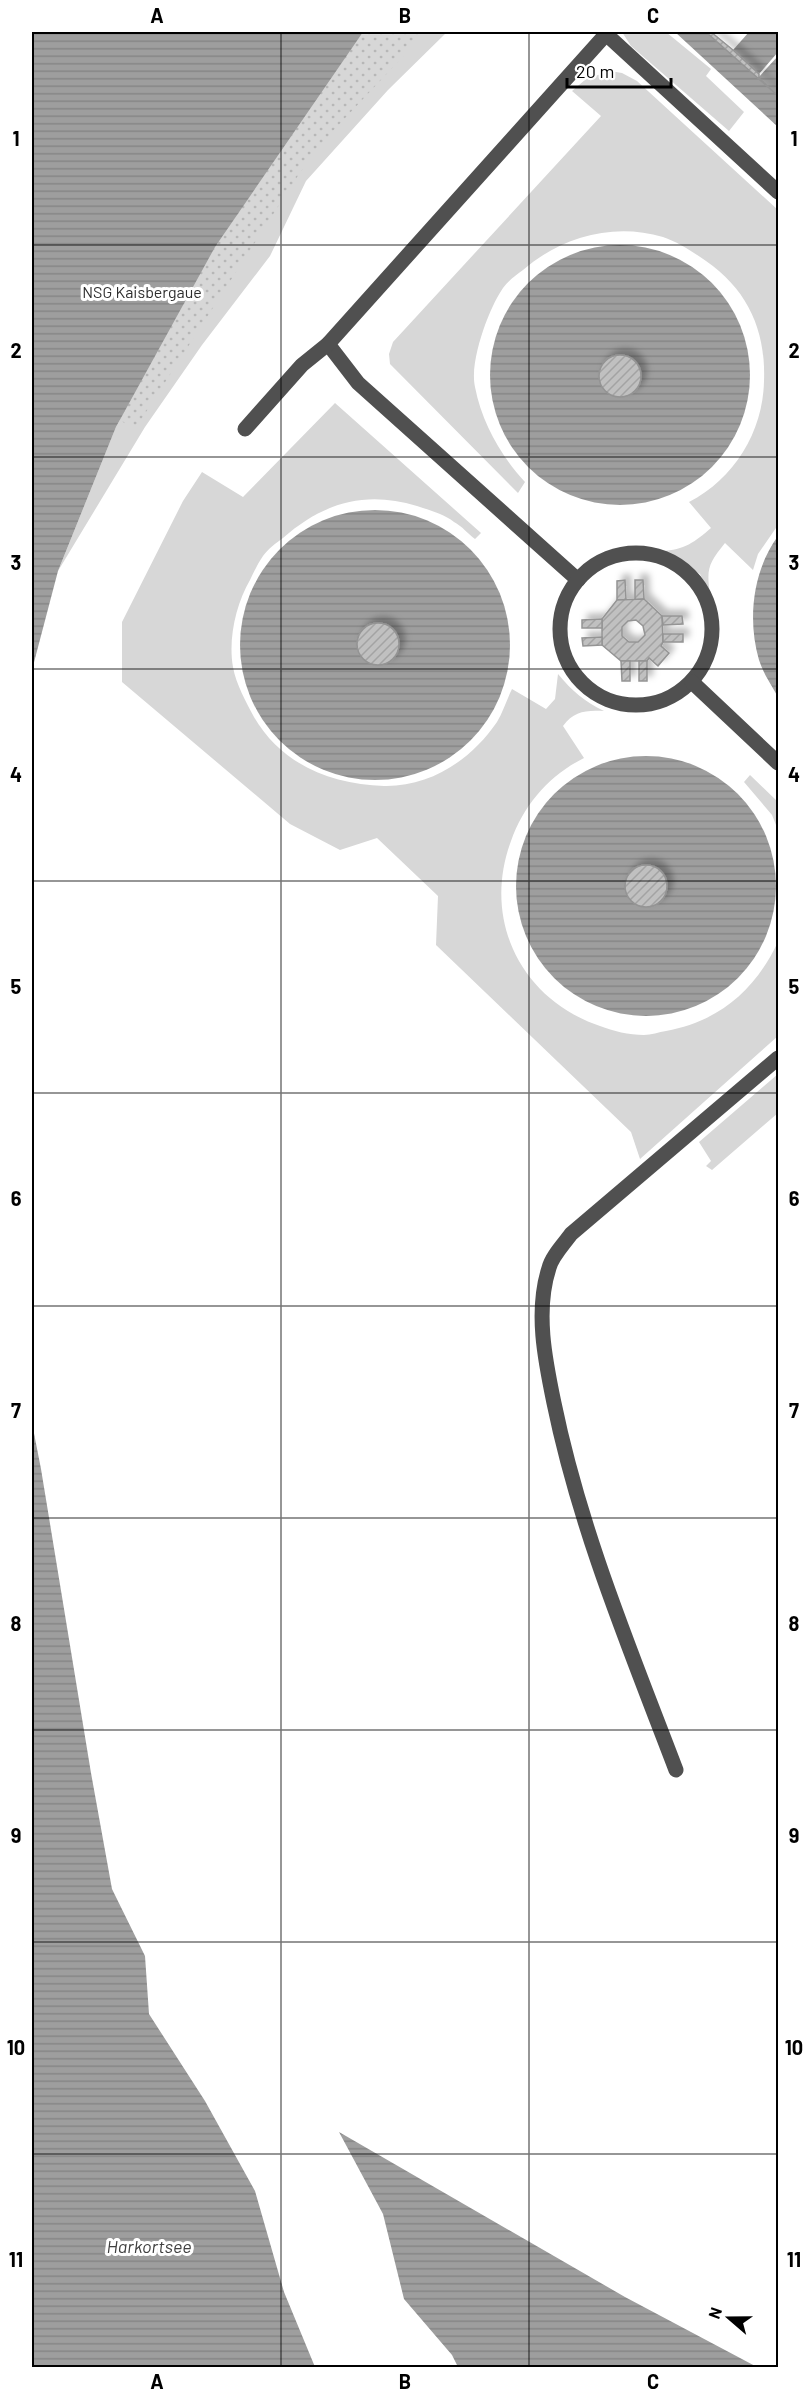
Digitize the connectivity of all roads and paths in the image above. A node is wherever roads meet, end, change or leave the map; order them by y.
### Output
1 (608, 33) edge
2 (778, 192) edge
3 (328, 344) junction
4 (245, 429) dead end
5 (578, 580) junction
6 (692, 682) junction
7 (778, 763) edge
8 (778, 1058) edge
9 (676, 1770) dead end

1 - 2 lane
1 - 3 lane
3 - 4 lane
3 - 5 lane
5 - 6 lane
5 - 6 lane
6 - 7 lane
8 - 9 lane

